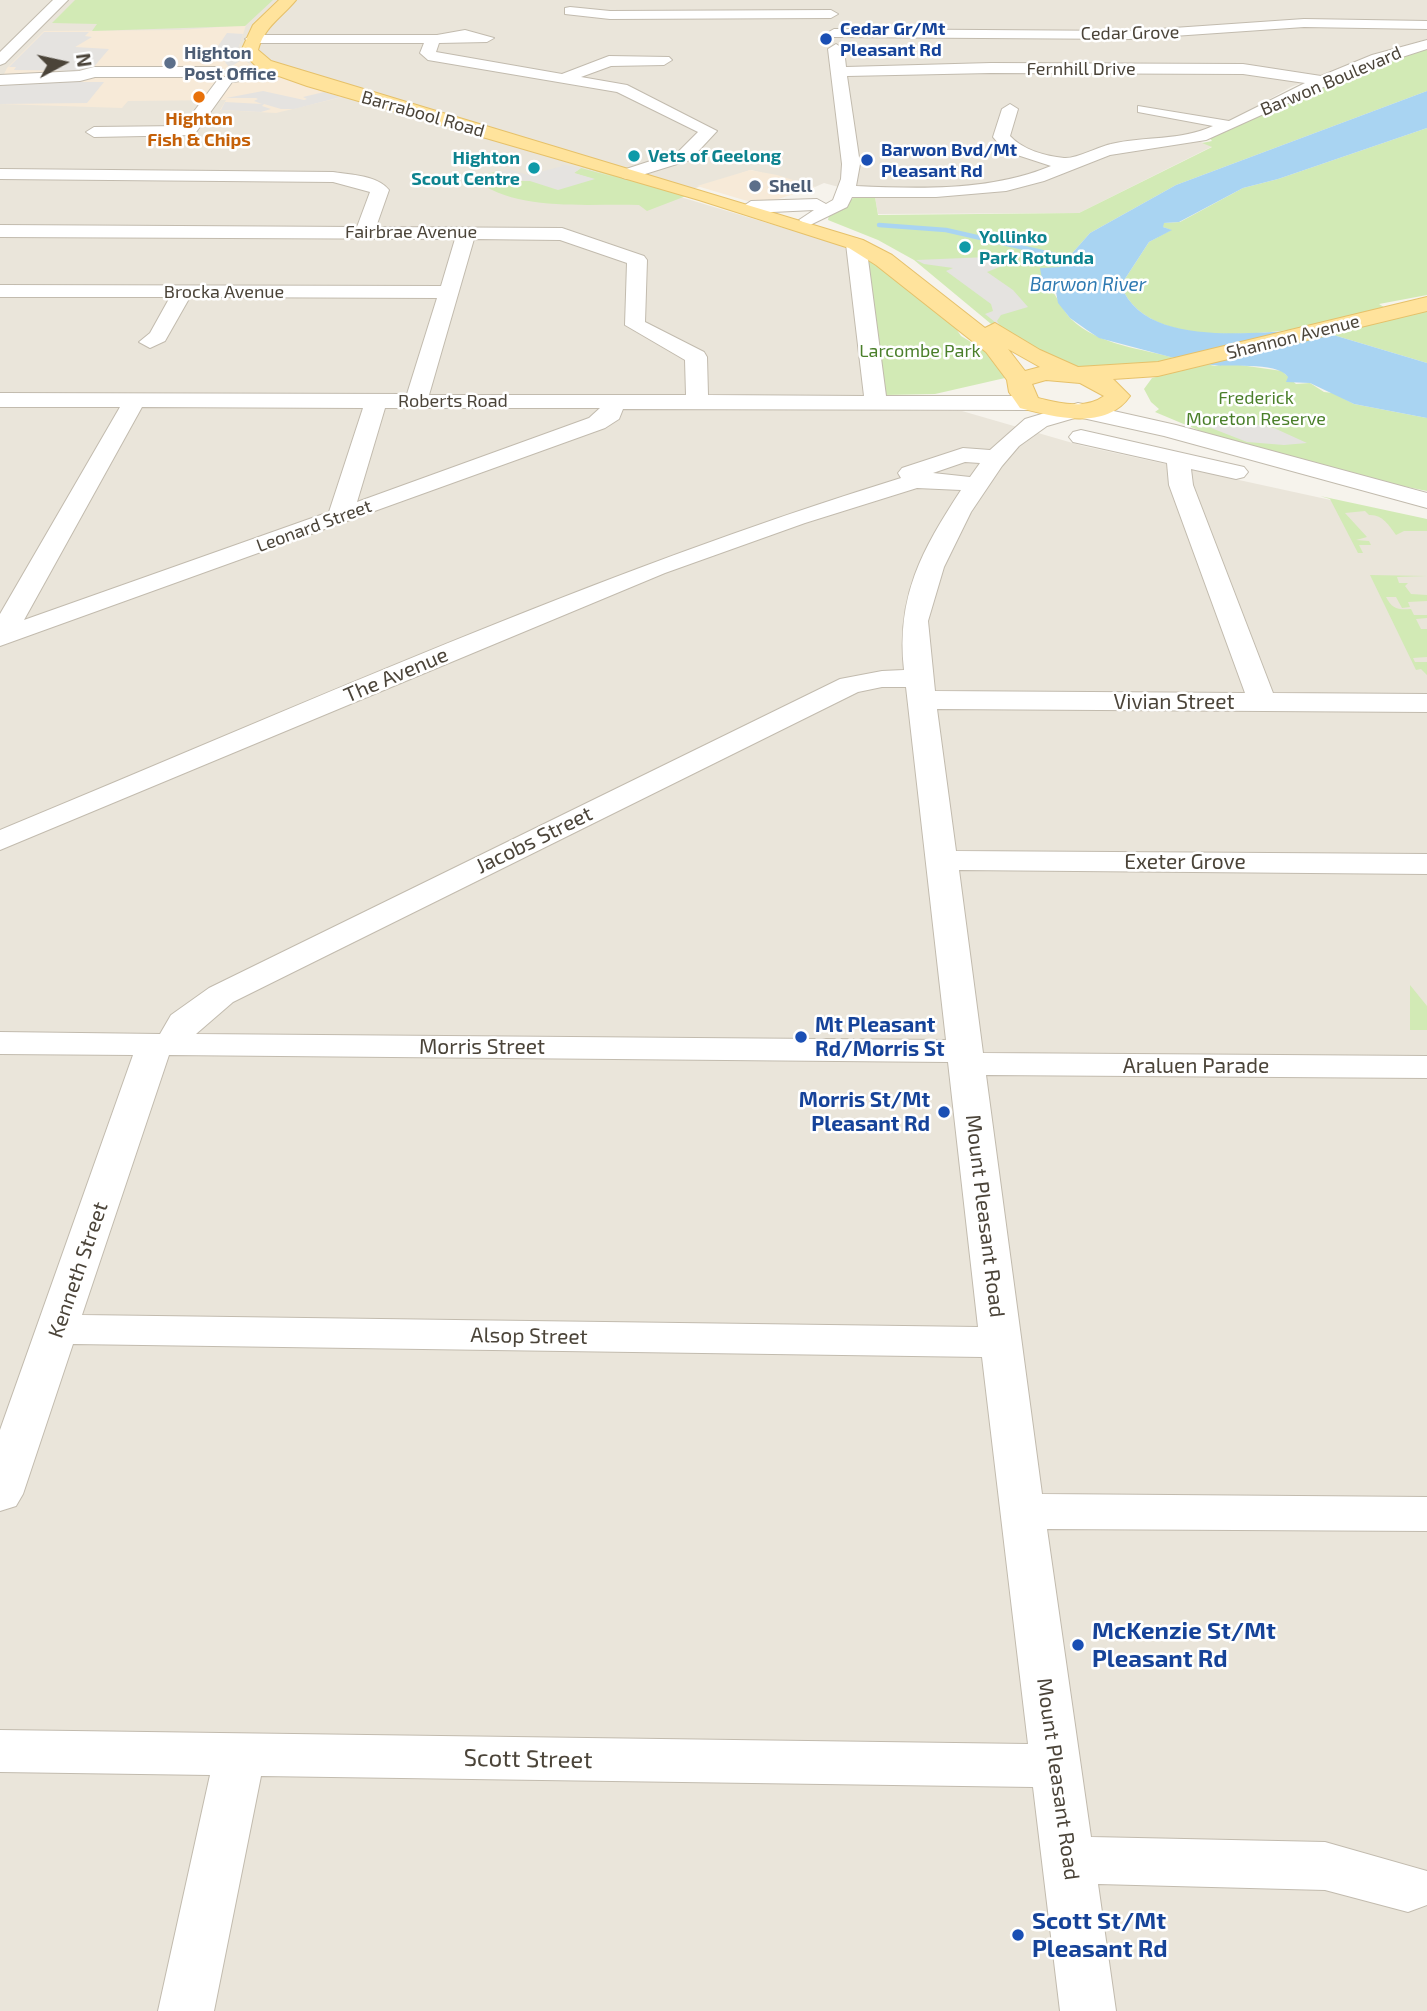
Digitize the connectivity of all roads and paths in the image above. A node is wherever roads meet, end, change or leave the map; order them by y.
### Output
1 (61, 0) edge
2 (288, 0) edge
3 (830, 7) edge
4 (570, 11) dead end
5 (1427, 25) edge
6 (834, 33) junction
7 (252, 39) junction
8 (1427, 44) edge
9 (172, 50) dead end
10 (0, 59) edge
11 (255, 59) junction
12 (664, 60) dead end
13 (279, 70) junction
14 (155, 72) junction
15 (839, 72) junction
16 (0, 76) edge
17 (80, 76) junction
18 (225, 76) junction
19 (565, 77) junction
20 (1323, 81) junction
21 (1010, 109) dead end
22 (1144, 109) dead end
23 (1228, 124) junction
24 (94, 132) dead end
25 (1068, 163) junction
26 (0, 174) edge
27 (629, 174) junction
28 (844, 190) junction
29 (706, 196) junction
30 (802, 216) junction
31 (0, 231) edge
32 (365, 232) junction
33 (467, 232) junction
34 (856, 251) junction
35 (184, 291) junction
36 (1, 292) edge
37 (447, 292) junction
38 (1427, 304) edge
39 (149, 342) dead end
40 (1158, 369) junction
41 (1075, 374) junction
42 (1025, 392) junction
43 (1118, 395) junction
44 (0, 400) edge
45 (135, 400) junction
46 (376, 401) junction
47 (416, 401) junction
48 (612, 402) junction
49 (697, 402) junction
50 (876, 402) junction
51 (906, 402) junction
52 (954, 402) junction
53 (1079, 410) junction
54 (1081, 437) dead end
55 (1208, 442) junction
56 (1005, 443) junction
57 (1178, 460) junction
58 (978, 485) junction
59 (1427, 501) edge
60 (1427, 516) edge
61 (340, 517) junction
62 (796, 518) junction
63 (0, 636) edge
64 (920, 689) junction
65 (1262, 702) junction
66 (1427, 703) edge
67 (0, 841) edge
68 (942, 860) junction
69 (1427, 864) edge
70 (0, 1043) edge
71 (163, 1044) junction
72 (965, 1058) junction
73 (1427, 1067) edge
74 (58, 1329) junction
75 (1001, 1342) junction
76 (0, 1494) edge
77 (1022, 1511) junction
78 (1427, 1514) edge
79 (0, 1751) edge
80 (240, 1754) junction
81 (1056, 1766) junction
82 (1069, 1860) junction
83 (1408, 1888) dead end
84 (186, 2011) edge
85 (1088, 2011) edge

1 - 10 street
2 - 7 main road
3 - 4 street
3 - 6 street
5 - 6 street, Cedar Grove
6 - 15 street
7 - 11 main road
7 - 19 street
8 - 20 street, Barwon Boulevard
9 - 14 street
11 - 13 main road, Barrabool Road
11 - 18 street
12 - 19 street
13 - 18 street
13 - 27 main road, Barrabool Road
14 - 17 street
14 - 18 street
15 - 20 street, Fernhill Drive
15 - 28 street
16 - 17 street
17 - 18 street
18 - 24 street
19 - 27 street
20 - 23 street, Barwon Boulevard
21 - 25 street
22 - 23 street
23 - 25 street, Barwon Boulevard
25 - 28 street, Barwon Boulevard
26 - 32 street
27 - 29 main road, Barrabool Road
28 - 30 street
29 - 30 main road, Barrabool Road
29 - 30 main road, Barrabool Road
30 - 34 main road, Barrabool Road
30 - 41 main road, Barrabool Road
31 - 32 street, Fairbrae Avenue
32 - 33 street, Fairbrae Avenue
33 - 37 street
33 - 49 street, Fairbrae Avenue
34 - 42 main road, Barrabool Road
34 - 50 street
35 - 36 street, Brocka Avenue
35 - 37 street, Brocka Avenue
35 - 39 street
37 - 47 street
38 - 40 main road, Shannon Avenue
40 - 41 main road, Shannon Avenue
40 - 43 main road, Shannon Avenue
41 - 42 main road, Shannon Avenue
41 - 43 main road, Barrabool Road
42 - 51 street, Roberts Road
42 - 52 street, Roberts Road
42 - 53 main road
42 - 56 street, Mount Pleasant Road
43 - 53 main road, Shannon Avenue
43 - 55 street
44 - 45 street, Roberts Road
45 - 46 street, Roberts Road
45 - 63 street
46 - 47 street, Roberts Road
46 - 61 street
47 - 48 street, Roberts Road
48 - 49 street, Roberts Road
48 - 61 street, Leonard Street
49 - 50 street, Roberts Road
50 - 51 street, Roberts Road
51 - 52 street, Roberts Road
52 - 56 street
53 - 55 street
53 - 56 street, Mount Pleasant Road
54 - 57 street
55 - 59 street
56 - 58 street, Mount Pleasant Road
56 - 62 street, The Avenue
57 - 60 street
57 - 65 street
58 - 62 street, The Avenue
58 - 64 street, Mount Pleasant Road
61 - 63 street, Leonard Street
62 - 67 street, The Avenue
64 - 65 street, Vivian Street
64 - 68 street, Mount Pleasant Road
64 - 71 street, Jacobs Street
65 - 66 street, Vivian Street
68 - 69 street, Exeter Grove
68 - 72 street, Mount Pleasant Road
70 - 71 street, Morris Street
71 - 72 street, Morris Street
71 - 74 street, Kenneth Street
72 - 73 street, Araluen Parade
72 - 75 street, Mount Pleasant Road
74 - 75 street, Alsop Street
74 - 76 street, Kenneth Street
75 - 77 street, Mount Pleasant Road
77 - 78 street
77 - 81 street, Mount Pleasant Road
79 - 80 street, Scott Street
80 - 81 street, Scott Street
80 - 84 street
81 - 82 street, Mount Pleasant Road
82 - 83 street
82 - 85 street, Mount Pleasant Road

